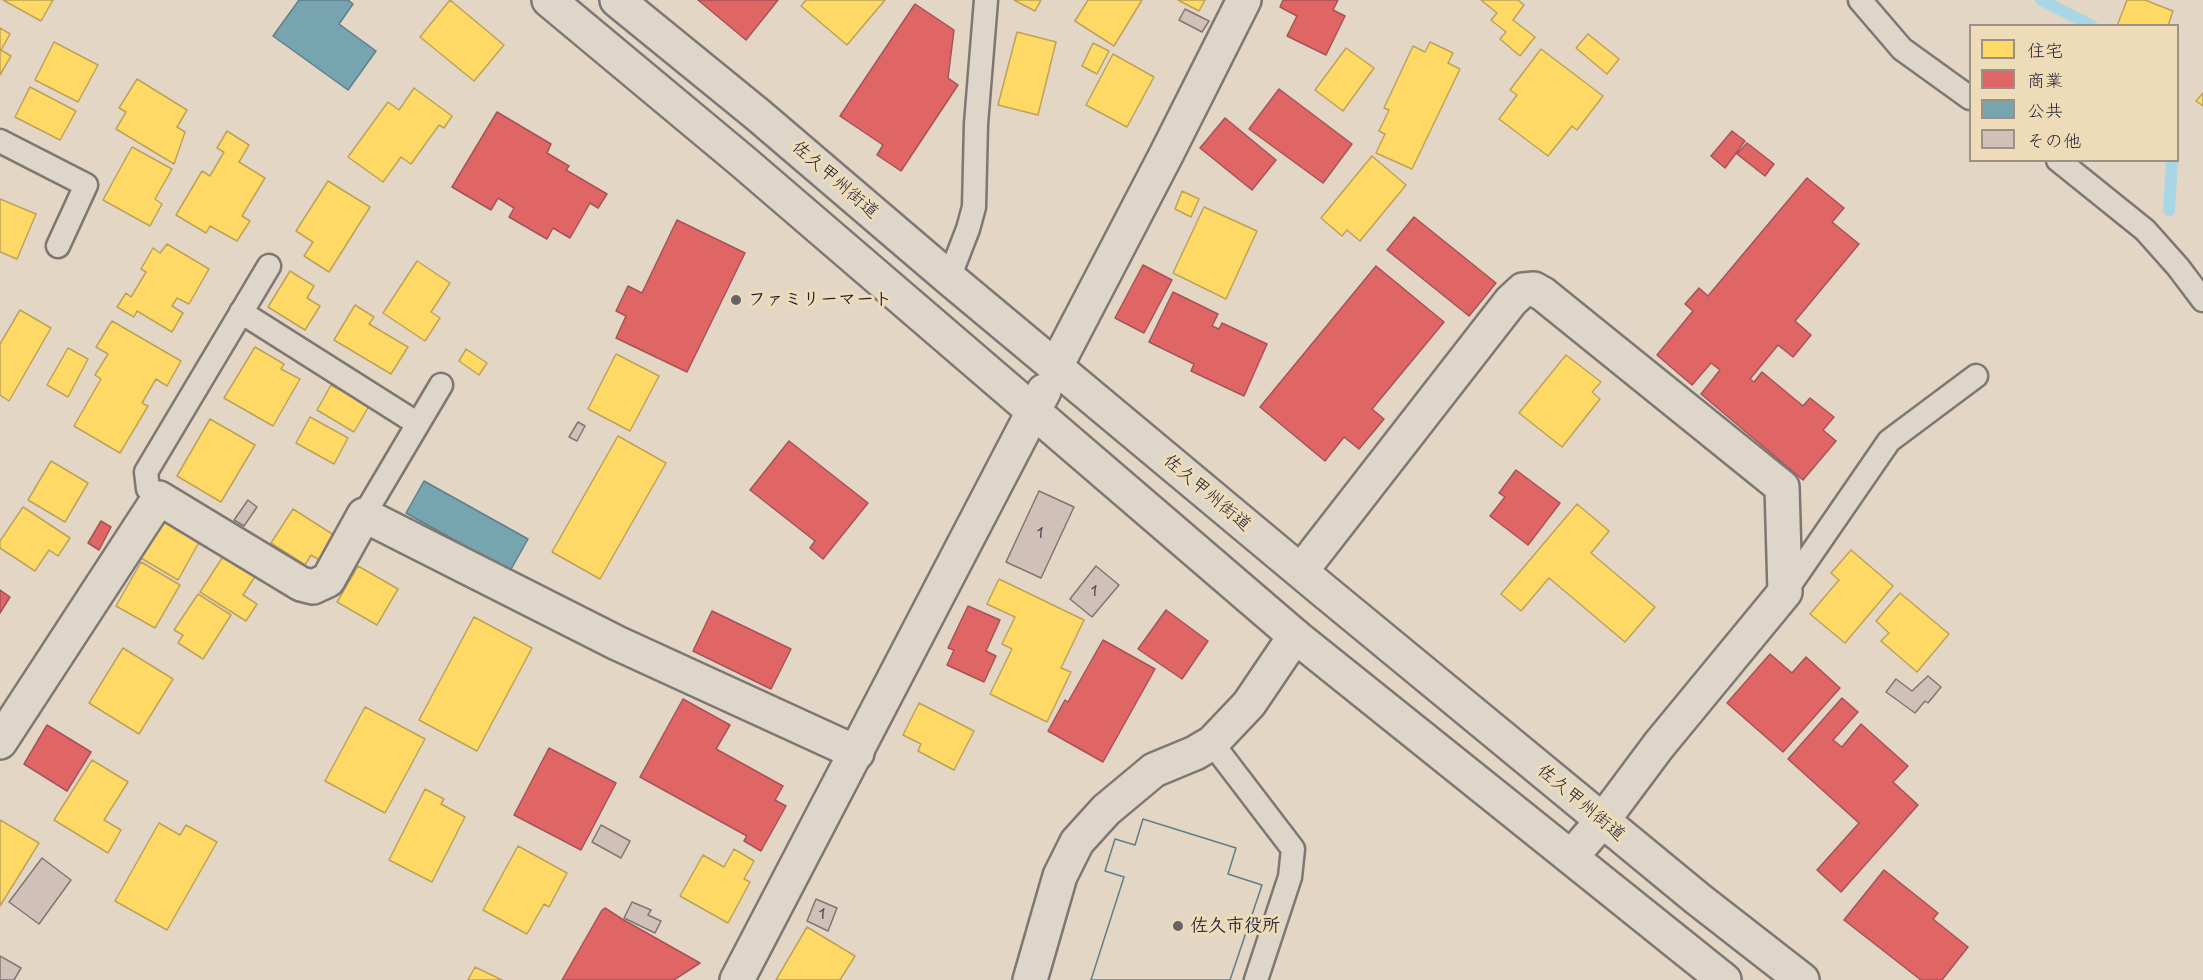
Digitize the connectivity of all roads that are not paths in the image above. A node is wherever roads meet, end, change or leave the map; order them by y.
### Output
1 (549, 0) edge
2 (617, 0) edge
3 (986, 0) edge
4 (1244, 0) edge
5 (1860, 0) edge
6 (1969, 97) edge
7 (0, 141) edge
8 (2060, 162) edge
9 (58, 246) dead end
10 (269, 266) dead end
11 (949, 278) junction
12 (2203, 300) edge
13 (241, 312) junction
14 (1056, 366) junction
15 (1976, 376) dead end
16 (441, 385) dead end
17 (1035, 410) junction
18 (418, 424) junction
19 (159, 498) junction
20 (364, 515) junction
21 (1300, 571) junction
22 (1785, 592) junction
23 (1296, 636) junction
24 (0, 742) edge
25 (1212, 743) junction
26 (857, 753) junction
27 (1603, 820) junction
28 (1571, 858) junction
29 (737, 980) edge
30 (1030, 980) edge
31 (1256, 980) edge
32 (1724, 980) edge
33 (1802, 980) edge

1 - 17 street
2 - 11 street, 佐久甲州街道
3 - 11 lane
4 - 14 street
5 - 6 lane
7 - 9 lane
8 - 12 lane
10 - 13 lane
11 - 14 street, 佐久甲州街道
13 - 18 lane
13 - 19 lane
14 - 17 street
14 - 21 street, 佐久甲州街道
15 - 22 lane
16 - 18 lane
17 - 23 street
17 - 26 street
18 - 20 lane
19 - 20 street
19 - 24 street
20 - 26 street
21 - 22 street
21 - 27 street, 佐久甲州街道
22 - 27 street
23 - 25 street
23 - 28 street
25 - 30 street
25 - 31 lane
26 - 29 street
27 - 28 street
27 - 33 street, 佐久甲州街道
28 - 32 street

